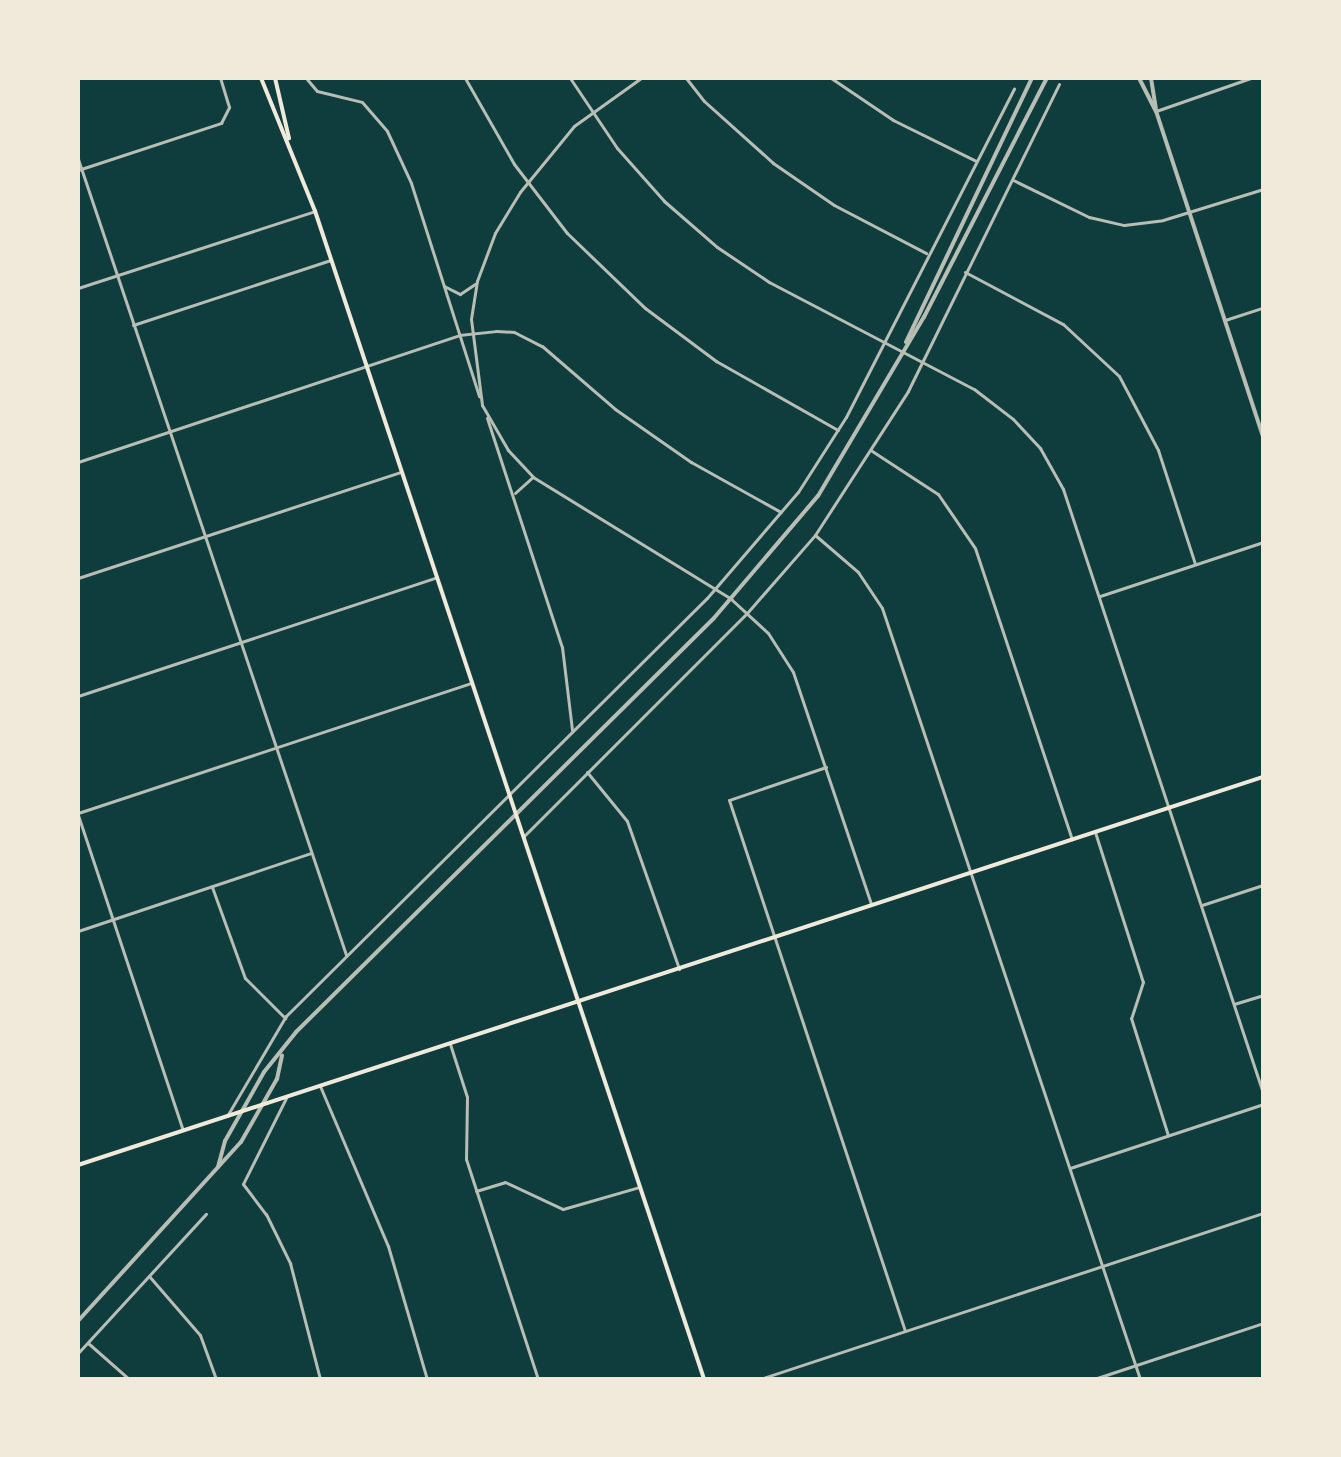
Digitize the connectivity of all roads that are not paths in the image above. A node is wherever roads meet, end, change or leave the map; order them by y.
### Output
1 (220, 78) edge
2 (261, 78) edge
3 (275, 78) edge
4 (306, 78) edge
5 (465, 78) edge
6 (570, 78) edge
7 (641, 78) edge
8 (686, 78) edge
9 (831, 78) edge
10 (1032, 78) edge
11 (1040, 78) edge
12 (1139, 78) edge
13 (1151, 78) edge
14 (1251, 78) edge
15 (1046, 79) edge
16 (1059, 84) dead end
17 (1014, 88) dead end
18 (1156, 111) junction
19 (593, 113) junction
20 (290, 144) junction
21 (78, 159) edge
22 (976, 161) junction
23 (80, 170) edge
24 (1012, 180) junction
25 (528, 182) junction
26 (1263, 189) edge
27 (315, 211) junction
28 (1189, 214) junction
29 (928, 254) junction
30 (331, 260) junction
31 (965, 272) junction
32 (117, 276) junction
33 (477, 281) junction
34 (443, 284) junction
35 (78, 288) edge
36 (1263, 308) edge
37 (1224, 321) junction
38 (132, 325) junction
39 (471, 331) junction
40 (459, 335) junction
41 (885, 343) junction
42 (902, 352) junction
43 (921, 362) junction
44 (366, 365) junction
45 (482, 405) junction
46 (1261, 426) edge
47 (838, 430) junction
48 (169, 432) junction
49 (1263, 437) edge
50 (872, 451) junction
51 (78, 462) edge
52 (401, 472) junction
53 (533, 477) junction
54 (515, 493) junction
55 (781, 512) junction
56 (815, 535) junction
57 (204, 537) junction
58 (1263, 542) edge
59 (1195, 564) junction
60 (78, 578) edge
61 (435, 578) junction
62 (715, 589) junction
63 (1099, 596) junction
64 (731, 599) junction
65 (747, 613) junction
66 (240, 642) junction
67 (469, 684) junction
68 (78, 696) edge
69 (572, 730) junction
70 (275, 748) junction
71 (826, 767) junction
72 (587, 772) junction
73 (1263, 777) edge
74 (509, 795) junction
75 (1168, 807) junction
76 (78, 814) edge
77 (516, 815) junction
78 (1095, 832) junction
79 (523, 837) junction
80 (1072, 839) junction
81 (311, 853) junction
82 (972, 872) junction
83 (1263, 885) edge
84 (212, 887) junction
85 (871, 904) junction
86 (1201, 906) junction
87 (112, 920) junction
88 (78, 931) edge
89 (773, 937) junction
90 (347, 956) junction
91 (679, 969) junction
92 (1263, 995) edge
93 (578, 1002) junction
94 (1234, 1004) junction
95 (285, 1018) junction
96 (450, 1044) junction
97 (282, 1054) junction
98 (320, 1086) junction
99 (1263, 1093) edge
100 (287, 1096) junction
101 (263, 1104) junction
102 (1263, 1104) edge
103 (243, 1110) junction
104 (227, 1116) junction
105 (183, 1130) junction
106 (1168, 1135) junction
107 (78, 1165) edge
108 (218, 1167) junction
109 (1070, 1168) junction
110 (639, 1187) junction
111 (476, 1191) junction
112 (1263, 1213) edge
113 (206, 1214) dead end
114 (1102, 1266) junction
115 (149, 1276) junction
116 (78, 1321) edge
117 (1263, 1323) edge
118 (905, 1331) junction
119 (88, 1343) junction
120 (78, 1353) edge
121 (1136, 1365) junction
122 (129, 1379) edge
123 (216, 1379) edge
124 (320, 1379) edge
125 (427, 1379) edge
126 (538, 1379) edge
127 (704, 1379) edge
128 (760, 1379) edge
129 (1094, 1379) edge
130 (1140, 1379) edge

1 - 23 street
2 - 20 main road
3 - 20 main road
4 - 34 street
5 - 25 street
6 - 19 street
7 - 19 street
8 - 29 street
9 - 22 street
10 - 42 street
11 - 15 street
12 - 18 street
13 - 18 street
14 - 18 street
15 - 42 street
16 - 24 street
17 - 22 street
18 - 28 street
19 - 25 street
19 - 41 street
20 - 27 main road
21 - 23 street
22 - 29 street
23 - 32 street
24 - 28 street
24 - 31 street
25 - 33 street
25 - 47 street
26 - 28 street
27 - 30 main road
27 - 32 street
28 - 37 street
29 - 41 street
30 - 38 street
30 - 44 main road
31 - 43 street
31 - 59 street
32 - 35 street
32 - 38 street
33 - 34 street
33 - 39 street
34 - 40 street
36 - 37 street
37 - 46 street
38 - 48 street
39 - 40 street
39 - 45 street
39 - 55 street
40 - 44 street
40 - 45 street
41 - 42 street
41 - 47 street
42 - 43 street
42 - 64 street
43 - 50 street
43 - 63 street
44 - 48 street
44 - 52 main road
45 - 53 street
45 - 54 street
46 - 49 street
47 - 55 street
48 - 51 street
48 - 57 street
50 - 56 street
50 - 80 street
52 - 57 street
52 - 61 main road
53 - 54 street
53 - 62 street
54 - 69 street
55 - 62 street
56 - 65 street
56 - 82 street
57 - 60 street
57 - 66 street
58 - 59 street
59 - 63 street
61 - 66 street
61 - 67 main road
62 - 64 street
62 - 69 street
63 - 75 street
64 - 65 street
64 - 77 street
65 - 71 street
65 - 72 street
66 - 68 street
66 - 70 street
67 - 70 street
67 - 74 main road
69 - 74 street
70 - 76 street
70 - 81 street
71 - 85 street
71 - 89 street
72 - 79 street
72 - 91 street
73 - 75 main road
74 - 77 main road
74 - 90 street
75 - 78 main road
75 - 86 street
76 - 87 street
77 - 79 main road
77 - 97 street
78 - 80 main road
78 - 106 street
79 - 93 main road
80 - 82 main road
81 - 84 street
81 - 90 street
82 - 85 main road
82 - 109 street
83 - 86 street
84 - 87 street
84 - 95 street
85 - 89 main road
86 - 94 street
87 - 88 street
87 - 105 street
89 - 91 main road
89 - 118 street
90 - 95 street
91 - 93 main road
92 - 94 street
93 - 96 main road
93 - 110 main road
94 - 99 street
95 - 104 street
96 - 98 main road
96 - 111 street
97 - 101 street
97 - 103 street
98 - 100 main road
98 - 125 street
100 - 101 main road
100 - 124 street
101 - 103 main road
101 - 108 street
102 - 106 street
103 - 104 main road
103 - 108 street
104 - 105 main road
105 - 107 main road
106 - 109 street
108 - 116 street
109 - 114 street
110 - 111 street
110 - 127 main road
111 - 126 street
112 - 114 street
113 - 115 street
114 - 118 street
114 - 121 street
115 - 119 street
115 - 123 street
117 - 121 street
118 - 128 street
119 - 120 street
119 - 122 street
121 - 129 street
121 - 130 street

